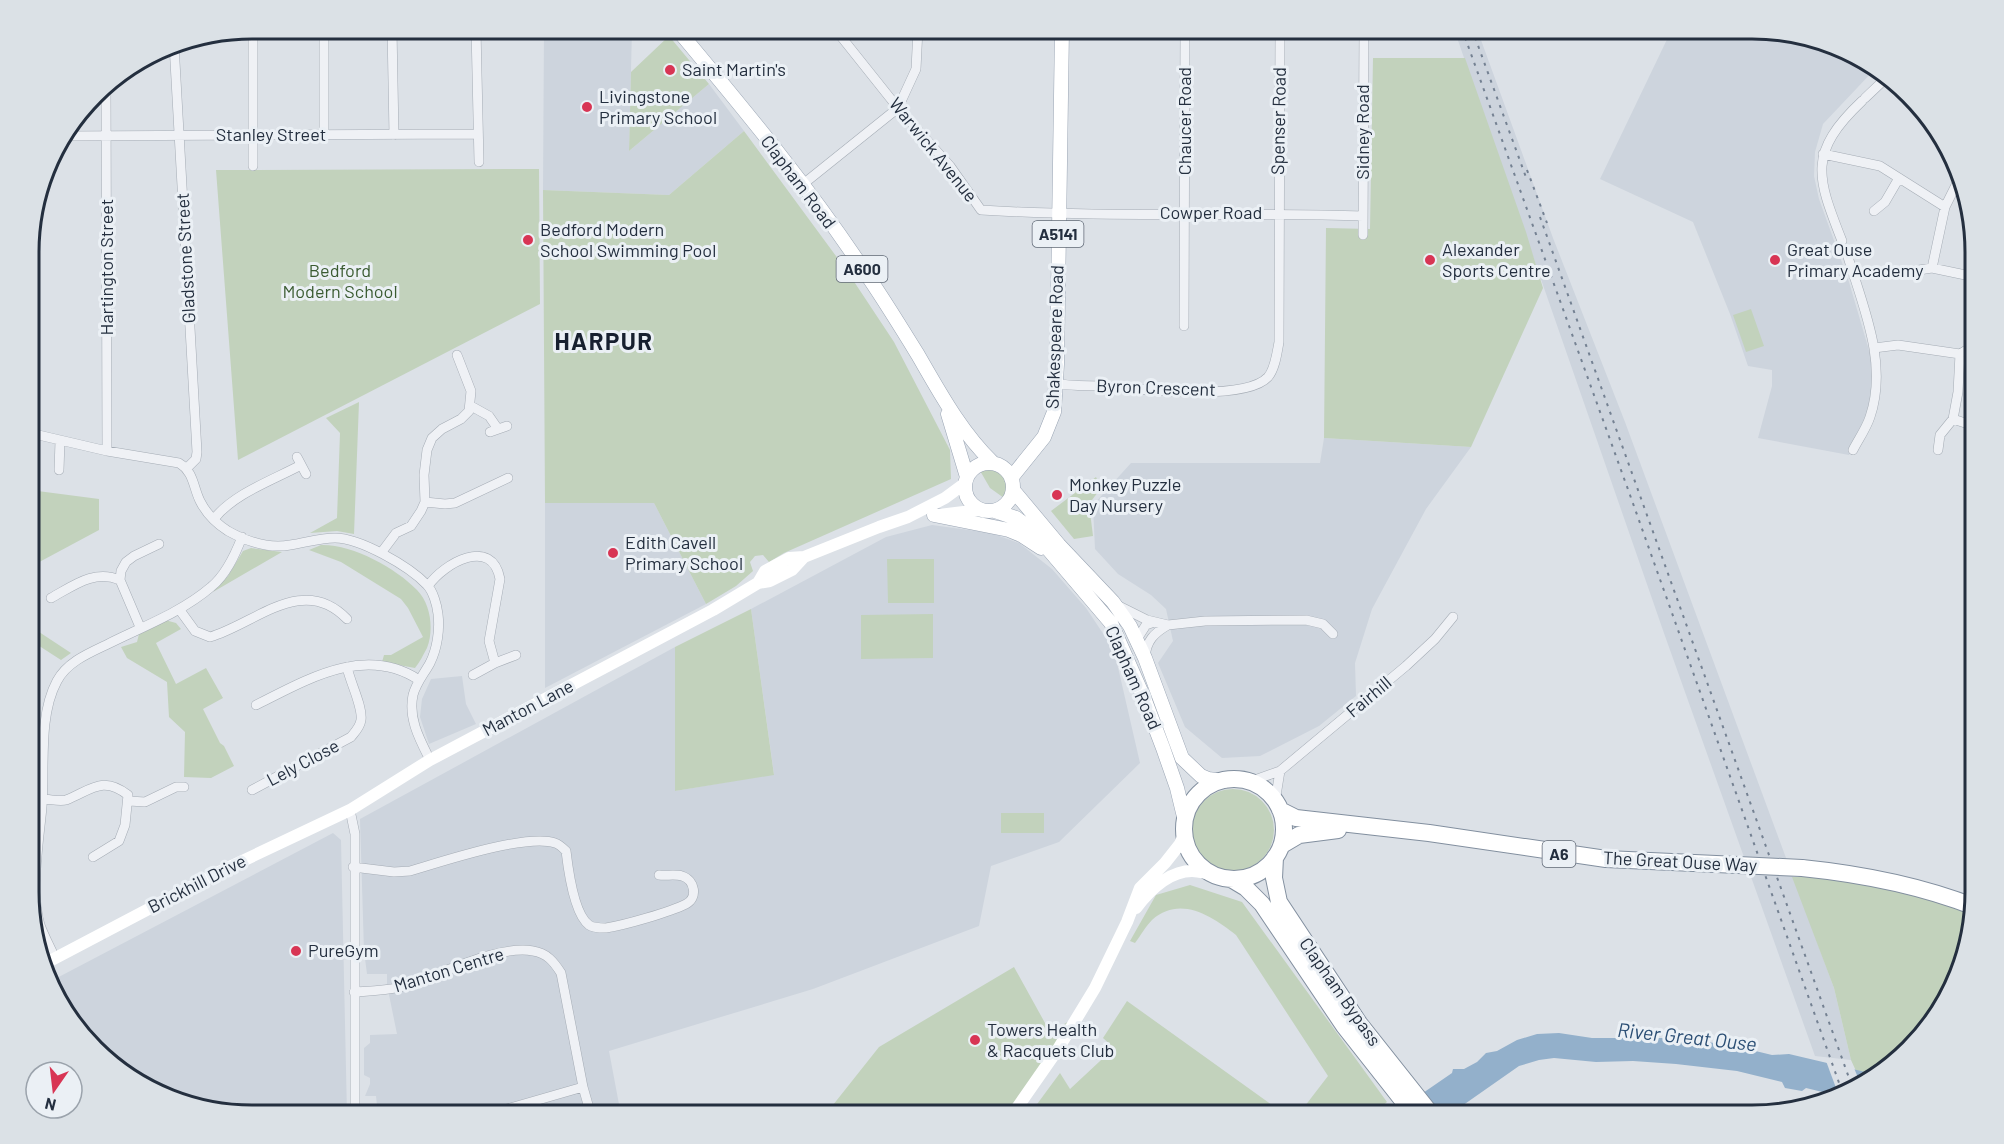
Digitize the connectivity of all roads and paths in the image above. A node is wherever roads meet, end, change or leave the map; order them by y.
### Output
1 (253, 39) edge
2 (324, 39) edge
3 (392, 39) edge
4 (476, 39) edge
5 (686, 39) edge
6 (844, 39) edge
7 (917, 39) edge
8 (1062, 39) edge
9 (1185, 39) edge
10 (1280, 39) edge
11 (1364, 39) edge
12 (175, 54) edge
13 (1881, 83) edge
14 (106, 97) edge
15 (898, 108) junction
16 (106, 135) junction
17 (179, 135) junction
18 (253, 135) junction
19 (324, 135) junction
20 (394, 135) junction
21 (477, 135) junction
22 (74, 136) edge
23 (1823, 154) junction
24 (479, 162) dead end
25 (253, 166) dead end
26 (1899, 178) junction
27 (802, 185) junction
28 (1955, 187) edge
29 (1945, 207) junction
30 (1874, 211) dead end
31 (1060, 213) junction
32 (1278, 213) junction
33 (1185, 214) junction
34 (1363, 216) junction
35 (1363, 235) dead end
36 (1842, 241) dead end
37 (1848, 258) dead end
38 (1932, 268) junction
39 (1899, 273) dead end
40 (1965, 275) edge
41 (1184, 326) dead end
42 (1875, 348) junction
43 (1965, 351) edge
44 (1960, 354) junction
45 (457, 355) dead end
46 (1055, 383) junction
47 (945, 404) junction
48 (471, 406) junction
49 (1953, 419) junction
50 (1965, 423) edge
51 (498, 429) dead end
52 (39, 435) edge
53 (60, 441) junction
54 (1852, 450) dead end
55 (1938, 450) dead end
56 (107, 451) junction
57 (1027, 458) junction
58 (996, 464) junction
59 (301, 465) dead end
60 (187, 468) junction
61 (58, 470) dead end
62 (508, 478) dead end
63 (965, 481) junction
64 (1012, 484) junction
65 (425, 502) junction
66 (980, 510) junction
67 (995, 511) junction
68 (934, 515) junction
69 (908, 517) junction
70 (214, 519) junction
71 (242, 537) junction
72 (159, 544) dead end
73 (381, 553) junction
74 (1051, 554) junction
75 (120, 580) junction
76 (428, 586) junction
77 (51, 598) dead end
78 (1113, 602) junction
79 (179, 609) junction
80 (1453, 617) dead end
81 (347, 619) dead end
82 (1154, 622) junction
83 (1168, 625) junction
84 (140, 627) junction
85 (1333, 634) dead end
86 (1137, 639) junction
87 (516, 655) dead end
88 (1145, 658) junction
89 (495, 663) junction
90 (347, 667) junction
91 (473, 675) dead end
92 (419, 680) junction
93 (1144, 698) junction
94 (256, 705) dead end
95 (430, 760) junction
96 (1280, 771) junction
97 (39, 772) edge
98 (42, 773) junction
99 (1224, 781) junction
100 (1249, 782) junction
101 (184, 787) dead end
102 (252, 790) dead end
103 (42, 799) junction
104 (129, 801) junction
105 (1278, 806) junction
106 (350, 810) junction
107 (39, 823) edge
108 (1185, 828) junction
109 (1382, 828) junction
110 (1278, 851) junction
111 (93, 857) dead end
112 (353, 867) junction
113 (1211, 874) junction
114 (659, 875) dead end
115 (1231, 879) junction
116 (1965, 904) edge
117 (1127, 922) junction
118 (44, 936) edge
119 (51, 960) edge
120 (354, 992) junction
121 (1352, 1024) junction
122 (584, 1087) junction
123 (355, 1105) edge
124 (521, 1105) edge
125 (588, 1105) edge
126 (1019, 1105) edge
127 (1407, 1105) edge
128 (1423, 1105) edge

1 - 18 street
2 - 19 street
3 - 20 street
4 - 21 street
5 - 27 main road, Clapham Road / A600
6 - 15 street, Warwick Avenue
7 - 15 street
8 - 31 main road, Shakespeare Road / A5141
9 - 33 street, Chaucer Road
10 - 32 street, Spenser Road
11 - 34 street, Sidney Road
12 - 17 street, Gladstone Street
13 - 23 street
14 - 16 street, Hartington Street
15 - 27 street
15 - 31 street, Warwick Avenue
16 - 17 street, Stanley Street
16 - 22 street, Stanley Street
16 - 56 street, Hartington Street
17 - 18 street, Stanley Street
17 - 60 street, Gladstone Street
18 - 19 street, Stanley Street
18 - 25 street
19 - 20 street, Stanley Street
20 - 21 street, Stanley Street
21 - 24 street
23 - 26 street
23 - 36 street
26 - 29 street
26 - 30 street
27 - 47 main road, Clapham Road / A600
28 - 29 street
29 - 38 street
31 - 33 street, Cowper Road
31 - 46 main road, Shakespeare Road / A5141
32 - 33 street, Cowper Road
32 - 34 street, Cowper Road
32 - 46 street, Byron Crescent
33 - 41 street, Chaucer Road
34 - 35 street, Sidney Road
37 - 42 street
38 - 39 street
38 - 40 street
42 - 44 street
42 - 54 street
43 - 44 street
44 - 49 street
45 - 48 street
46 - 57 main road, Shakespeare Road / A5141
47 - 58 main road, Clapham Road / A600
47 - 63 main road, Clapham Road / A600
48 - 51 street
48 - 65 street
49 - 50 street
49 - 55 street
52 - 53 street
53 - 56 street
53 - 61 street
56 - 60 street
57 - 58 main road
57 - 64 main road, Shakespeare Road / A5141
58 - 63 main road
58 - 64 main road, A600
59 - 70 street
60 - 70 street
62 - 65 street
63 - 66 main road, A600
63 - 69 street, Manton Lane
64 - 67 main road
64 - 78 main road, Clapham Road / A600
65 - 73 street
66 - 67 main road
66 - 68 street, Manton Lane
67 - 74 main road, Clapham Road
68 - 69 street, Manton Lane
68 - 74 main road
69 - 95 street, Manton Lane
70 - 71 street
71 - 73 street
71 - 79 street
72 - 75 street
73 - 76 street
74 - 93 main road, Clapham Road
75 - 77 street
75 - 84 street
76 - 89 street
76 - 92 street
78 - 82 street
78 - 86 main road, Clapham Road / A600
79 - 81 street
79 - 84 street
80 - 96 street, Fairhill
82 - 83 street
82 - 86 street
83 - 85 street
83 - 88 street
84 - 98 street
86 - 88 main road, Clapham Road / A600
86 - 93 main road
87 - 89 street
88 - 99 main road, Clapham Road / A600
89 - 91 street
90 - 92 street
90 - 94 street
90 - 102 street, Lely Close
92 - 95 street
93 - 108 main road, Clapham Road
95 - 106 street, Manton Lane
96 - 100 street, Fairhill
96 - 105 street
97 - 98 street
98 - 103 street
99 - 100 highway
99 - 108 highway
100 - 105 highway
101 - 104 street
103 - 104 street
103 - 107 street
104 - 111 street
105 - 109 highway, The Great Ouse Way / A6
105 - 110 highway
106 - 112 street
106 - 119 street, Brickhill Drive
108 - 113 highway
108 - 117 street
109 - 110 highway, The Great Ouse Way / A6
109 - 116 highway, The Great Ouse Way / A6, bridge
110 - 115 highway
110 - 121 highway, Clapham Bypass
112 - 114 street
112 - 120 street
113 - 115 highway
113 - 117 street
115 - 121 highway, Clapham Bypass
117 - 126 street
118 - 119 street
120 - 122 street, Manton Centre
120 - 123 street
121 - 127 highway, Clapham Bypass
121 - 128 highway, Clapham Bypass
122 - 124 street
122 - 125 street, Manton Centre

